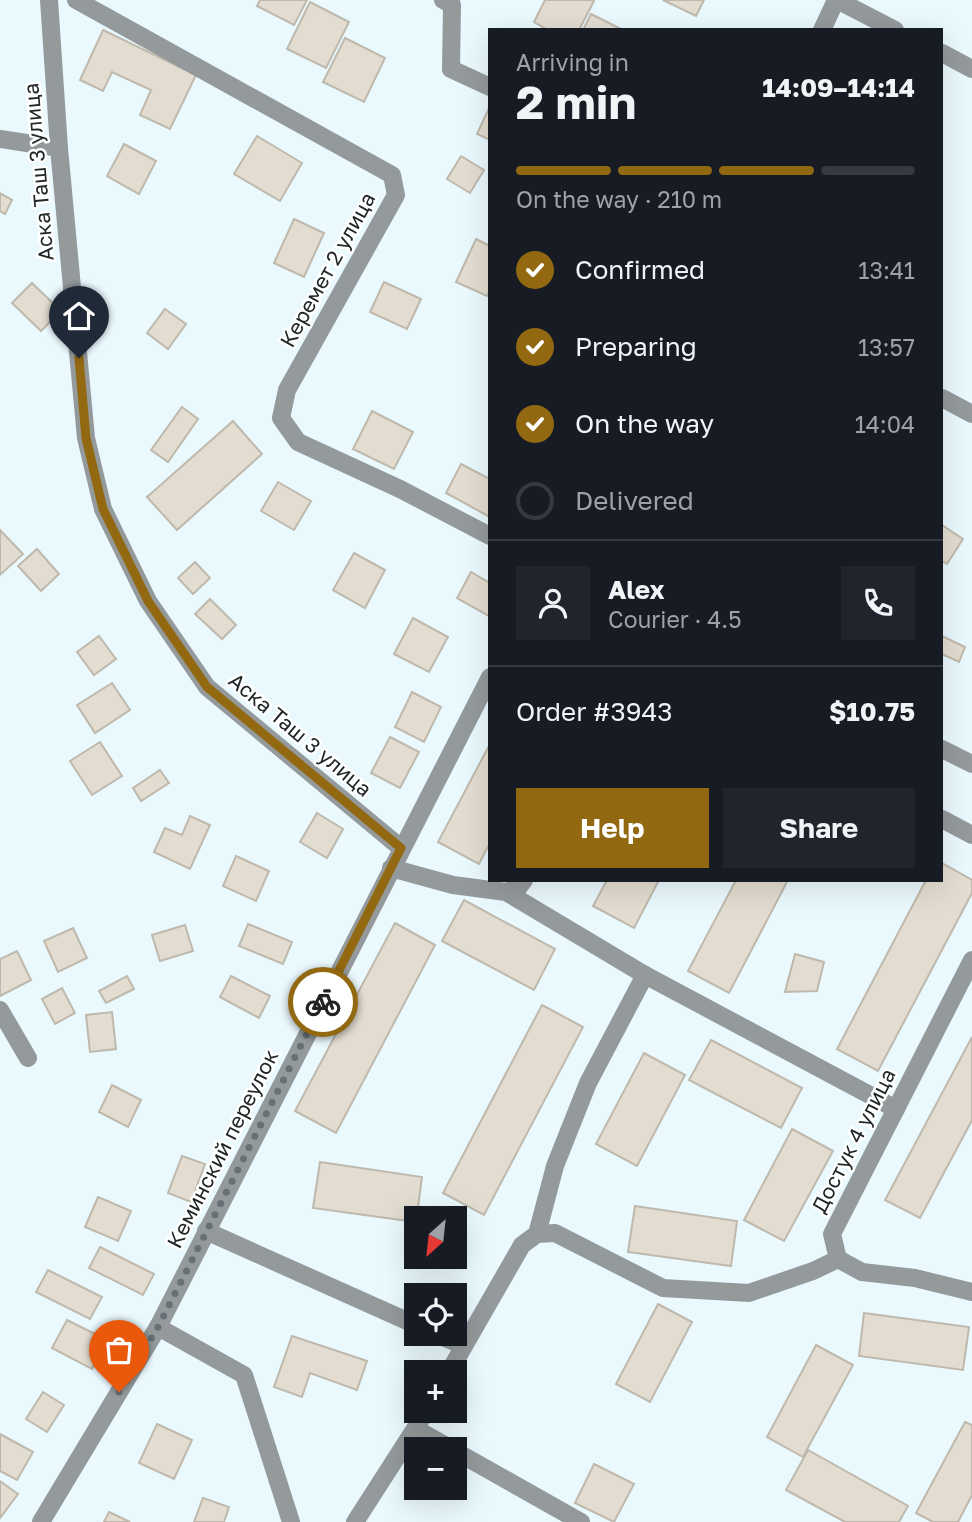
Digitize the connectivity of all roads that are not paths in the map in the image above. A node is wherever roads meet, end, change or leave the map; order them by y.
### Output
1 (49, 0) edge
2 (76, 0) edge
3 (443, 0) edge
4 (837, 0) edge
5 (823, 28) edge
6 (891, 28) edge
7 (943, 54) edge
8 (972, 69) edge
9 (488, 86) edge
10 (0, 139) edge
11 (59, 148) junction
12 (943, 399) edge
13 (972, 414) edge
14 (488, 535) edge
15 (488, 681) edge
16 (943, 749) edge
17 (972, 764) edge
18 (943, 820) edge
19 (972, 835) edge
20 (401, 848) junction
21 (391, 868) junction
22 (522, 882) edge
23 (506, 892) junction
24 (972, 960) edge
25 (645, 975) junction
26 (0, 1010) edge
27 (28, 1058) dead end
28 (895, 1109) junction
29 (206, 1231) junction
30 (537, 1234) junction
31 (838, 1259) junction
32 (972, 1292) edge
33 (404, 1320) edge
34 (158, 1327) junction
35 (467, 1341) edge
36 (464, 1346) edge
37 (456, 1360) edge
38 (419, 1423) edge
39 (416, 1429) junction
40 (430, 1437) edge
41 (467, 1458) edge
42 (41, 1522) edge
43 (292, 1522) edge
44 (355, 1522) edge
45 (581, 1522) edge

1 - 11 street, Аска Таш 3 улица
2 - 14 street, Керемет 2 улица
3 - 9 street
4 - 5 street
4 - 6 street
7 - 8 street
10 - 11 street
11 - 20 street, Аска Таш 3 улица
12 - 13 street
15 - 20 street, Кеминский переулок
16 - 17 street
18 - 19 street
20 - 21 street, Кеминский переулок
21 - 23 street
21 - 29 street, Кеминский переулок
22 - 23 street
23 - 25 street
24 - 28 street, Достук 4 улица
25 - 28 street
25 - 30 street
26 - 27 street
28 - 31 street, Достук 4 улица
29 - 33 street
29 - 34 street, Кеминский переулок
30 - 31 street
30 - 35 street
31 - 32 street
34 - 42 street, Кеминский переулок
34 - 43 street
36 - 37 street
38 - 39 street
39 - 40 street
39 - 44 street
41 - 45 street

